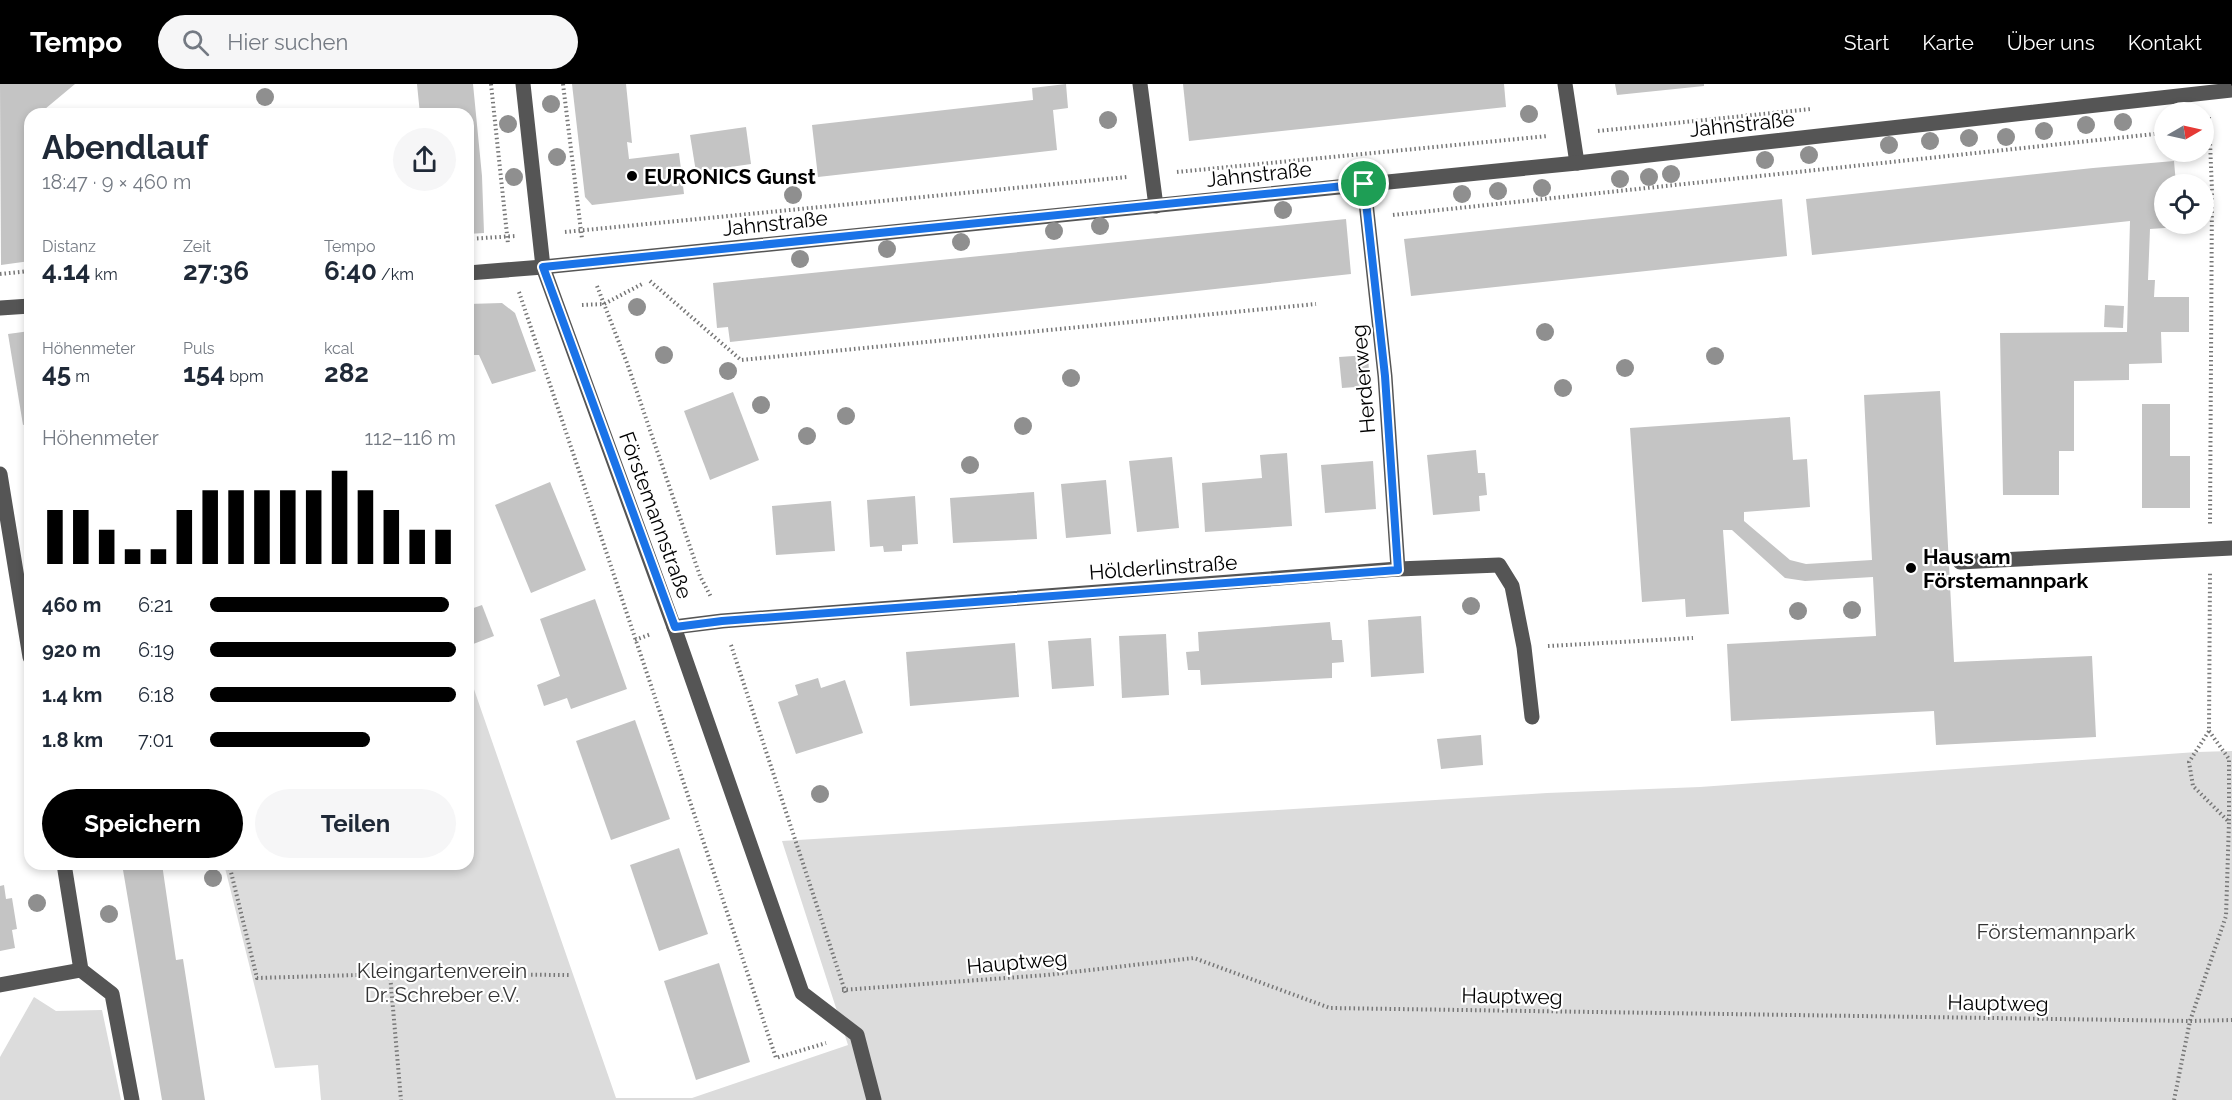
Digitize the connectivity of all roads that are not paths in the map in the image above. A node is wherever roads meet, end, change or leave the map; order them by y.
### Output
1 (523, 84) edge
2 (1140, 84) edge
3 (1565, 84) edge
4 (2232, 90) edge
5 (1577, 163) junction
6 (1364, 184) junction
7 (1156, 206) junction
8 (543, 267) junction
9 (474, 273) edge
10 (24, 306) edge
11 (0, 308) edge
12 (0, 474) edge
13 (2232, 548) edge
14 (1960, 562) dead end
15 (1398, 570) junction
16 (24, 620) edge
17 (675, 627) junction
18 (1532, 717) dead end
19 (65, 870) edge
20 (81, 970) junction
21 (0, 985) edge
22 (132, 1100) edge
23 (874, 1100) edge

1 - 8 street, Förstemannstraße
2 - 7 street
3 - 5 street
4 - 5 street, Jahnstraße
5 - 6 street, Jahnstraße
6 - 7 street, Jahnstraße
6 - 15 street, Herderweg
7 - 8 street, Jahnstraße
8 - 9 street, Jahnstraße
8 - 17 street, Förstemannstraße
10 - 11 street
12 - 16 street
13 - 14 street
15 - 17 street, Hölderlinstraße
15 - 18 street, Hölderlinstraße
17 - 23 street, Förstemannstraße
19 - 20 street
20 - 21 street
20 - 22 street

